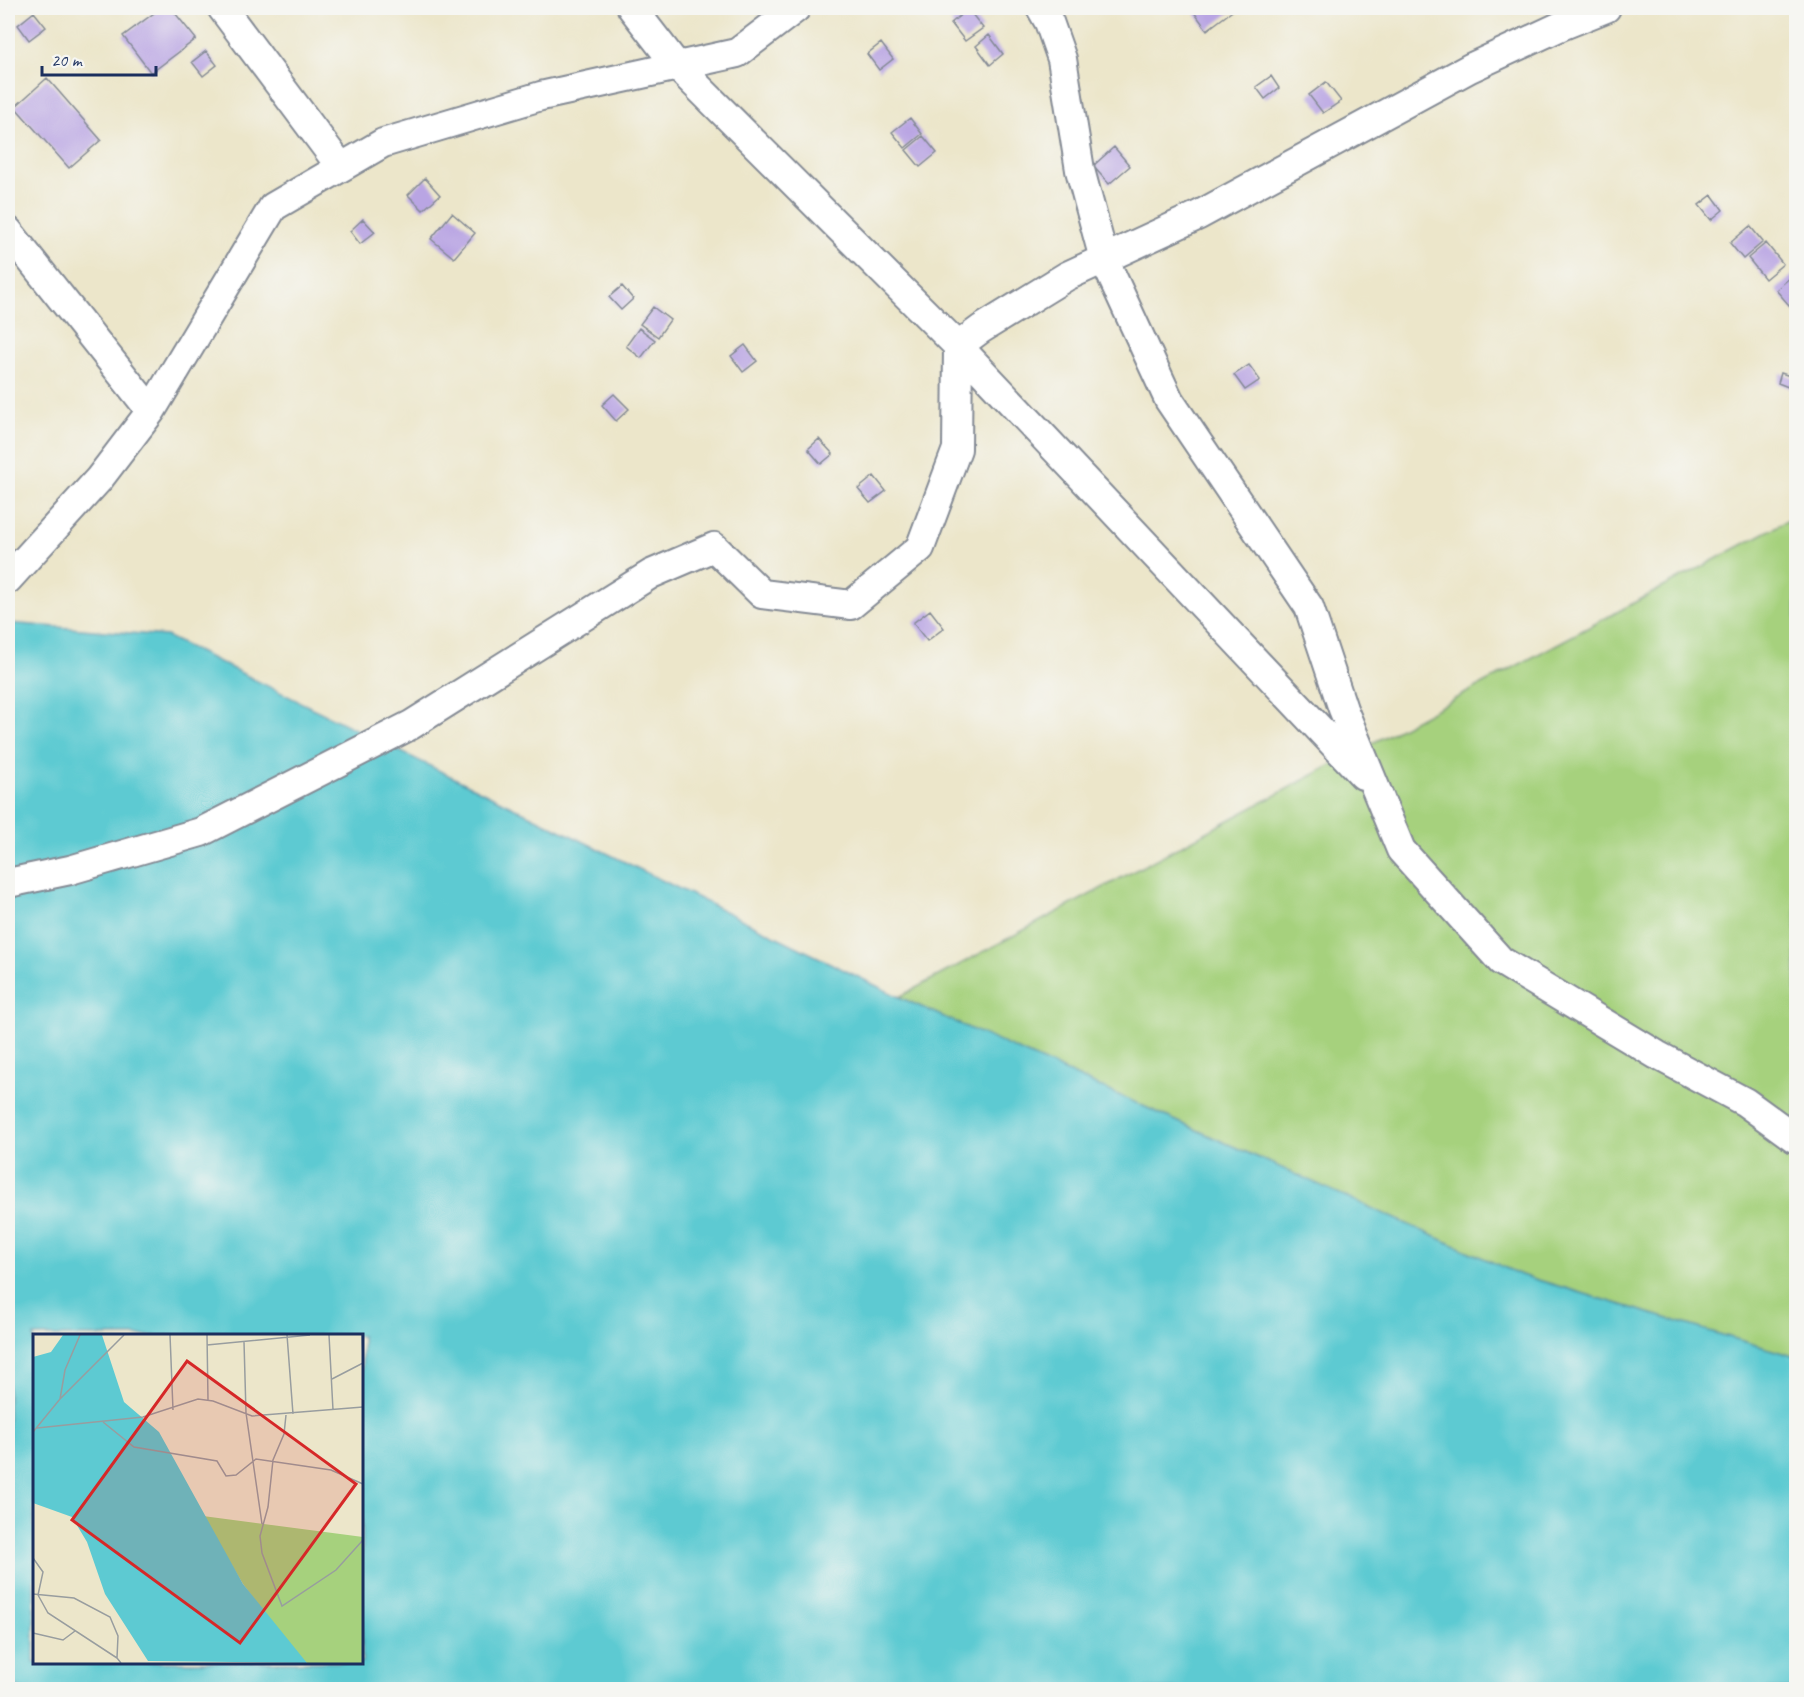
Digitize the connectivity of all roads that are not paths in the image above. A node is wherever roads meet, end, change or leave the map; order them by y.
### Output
1 (222, 8) edge
2 (632, 8) edge
3 (796, 8) edge
4 (1041, 8) edge
5 (1606, 8) edge
6 (677, 66) junction
7 (341, 167) junction
8 (8, 231) edge
9 (1104, 259) junction
10 (958, 346) junction
11 (151, 411) junction
12 (8, 579) edge
13 (1376, 789) junction
14 (8, 883) edge
15 (1797, 1139) edge

1 - 7 street
2 - 6 street
3 - 6 street
4 - 9 street
5 - 9 street
6 - 7 street
6 - 10 street
7 - 11 street
8 - 11 street
9 - 10 street
9 - 13 street
10 - 13 street
10 - 14 street
11 - 12 street
13 - 15 street

